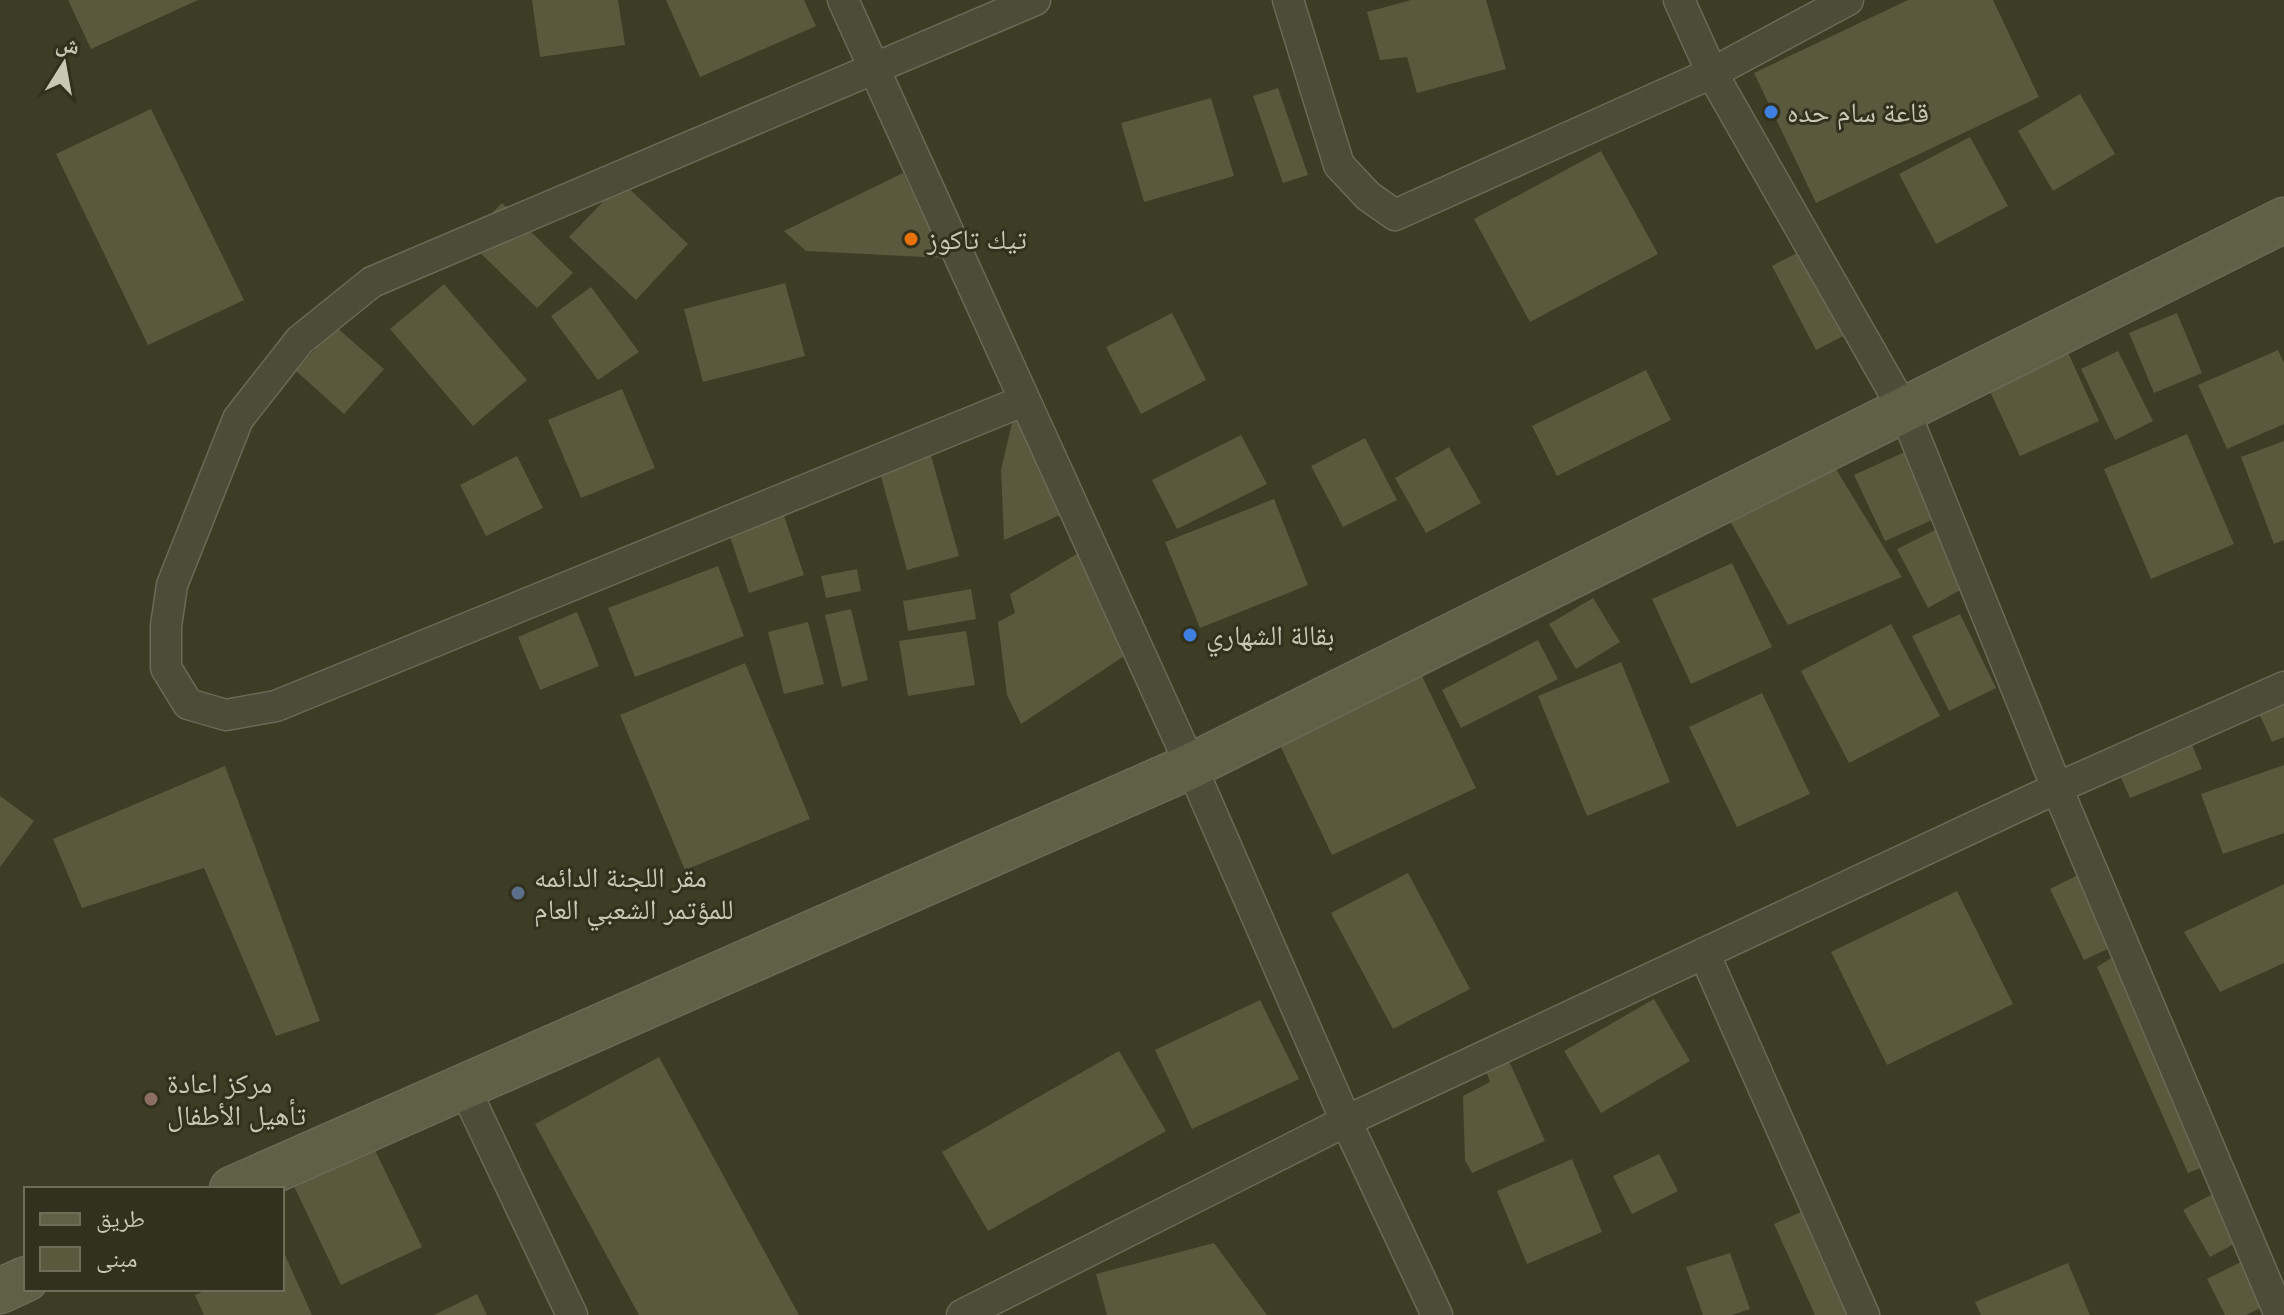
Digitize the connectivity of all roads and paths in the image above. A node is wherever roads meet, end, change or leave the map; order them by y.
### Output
1 (843, 0) edge
2 (1035, 0) edge
3 (1288, 0) edge
4 (1679, 0) edge
5 (1848, 0) edge
6 (873, 66) junction
7 (1712, 73) junction
8 (2284, 220) edge
9 (1023, 401) junction
10 (1904, 410) junction
11 (2284, 687) edge
12 (1191, 766) junction
13 (2057, 788) junction
14 (1704, 953) junction
15 (464, 1087) junction
16 (1346, 1121) junction
17 (237, 1187) edge
18 (24, 1280) edge
19 (0, 1291) edge
20 (981, 1311) edge
21 (572, 1315) edge
22 (1437, 1315) edge
23 (1864, 1315) edge
24 (2280, 1315) edge

1 - 6 street
2 - 6 street
3 - 7 street
4 - 7 street
5 - 7 street
6 - 9 street
6 - 9 street
7 - 10 street
8 - 10 street
9 - 12 street
10 - 12 street
10 - 13 street
11 - 13 street
12 - 15 street
12 - 16 street
13 - 14 street
13 - 24 street
14 - 16 street
14 - 23 street
15 - 17 street
15 - 21 street
16 - 20 street
16 - 22 street
18 - 19 street

